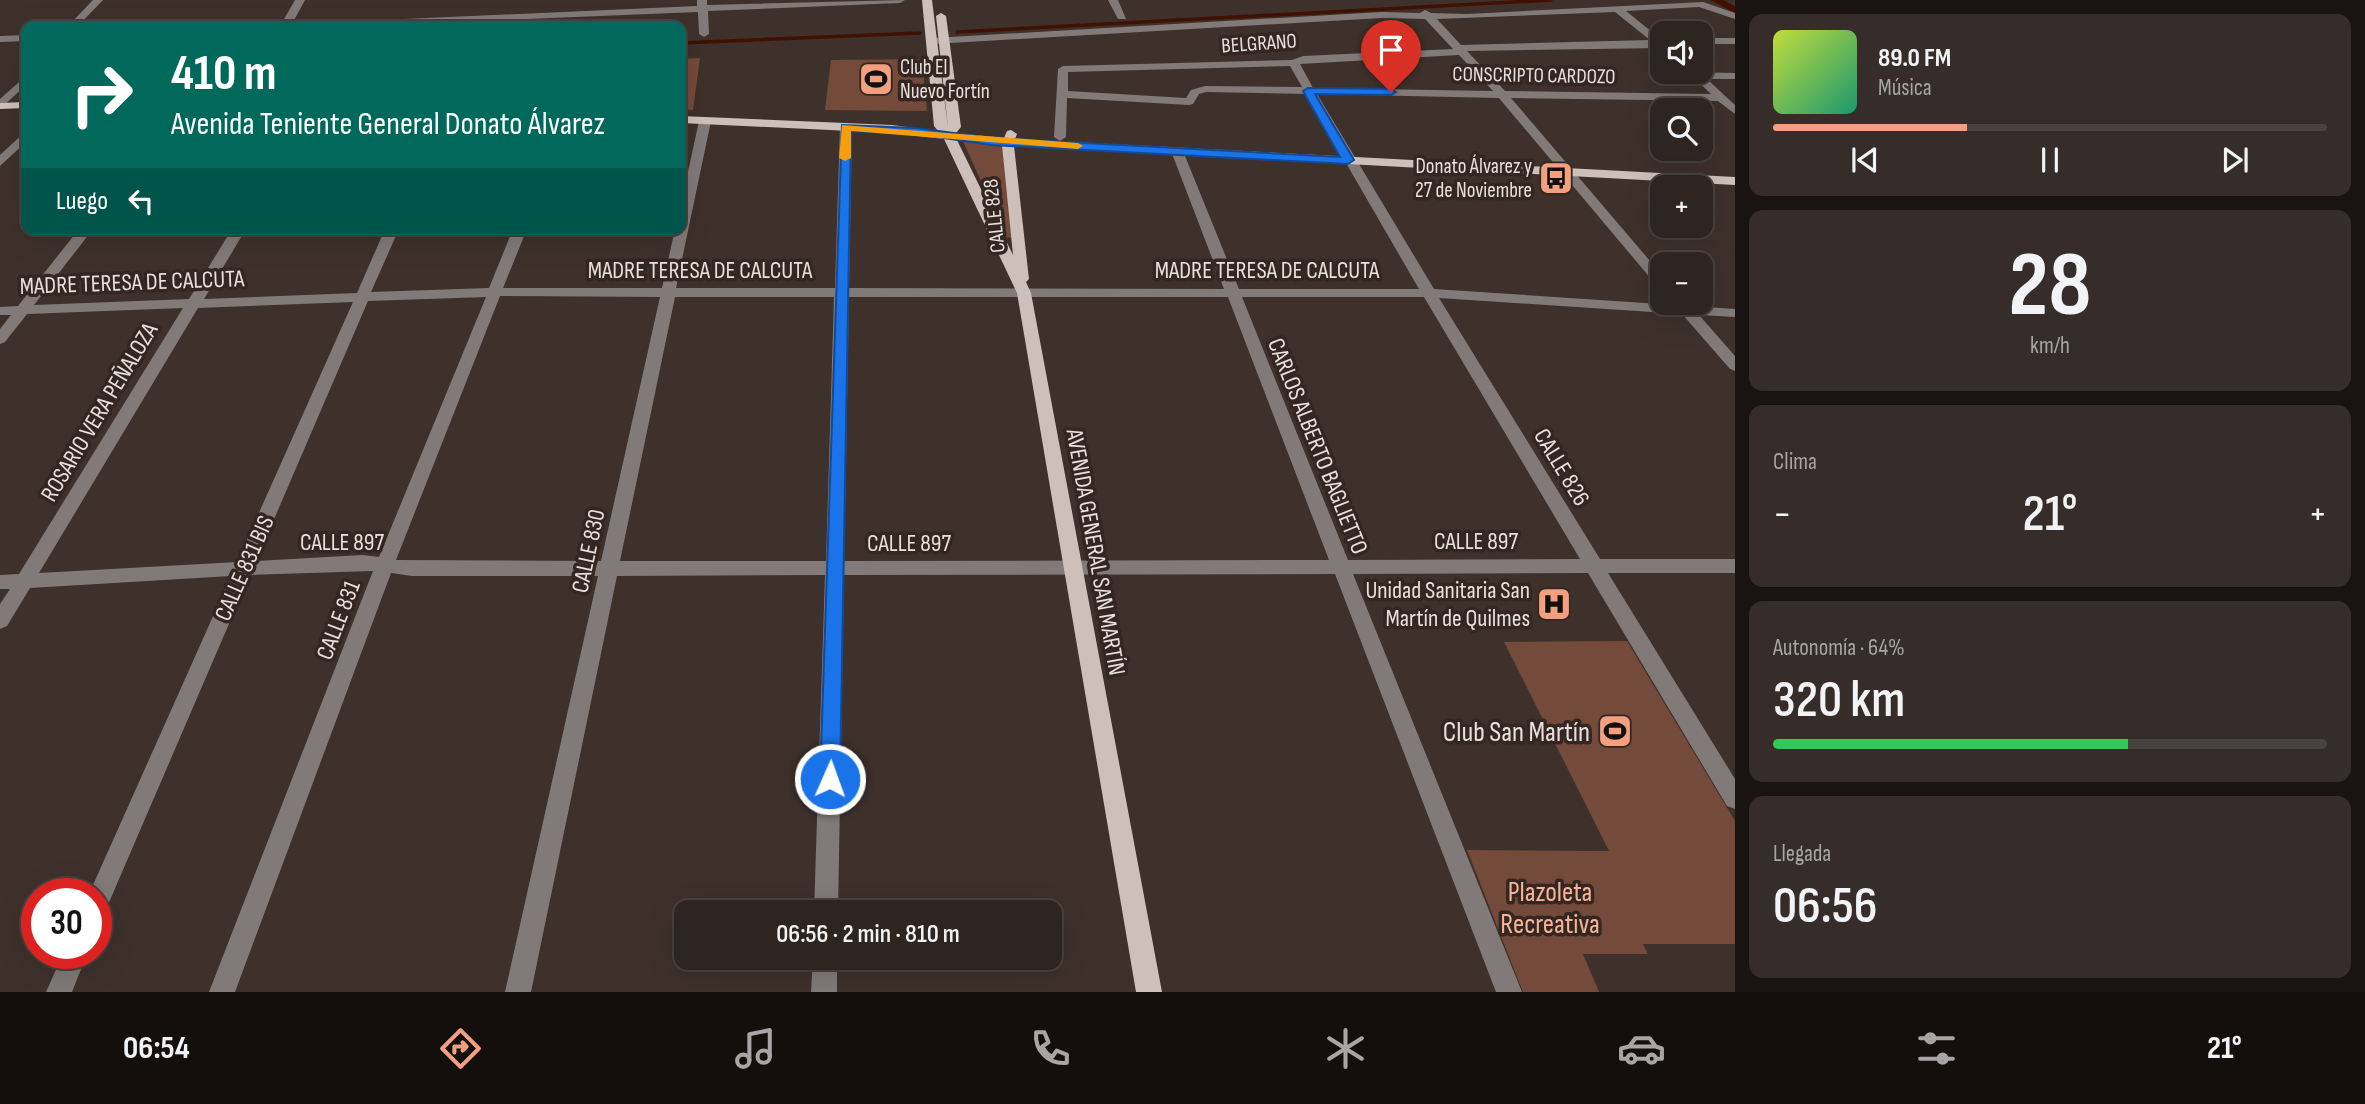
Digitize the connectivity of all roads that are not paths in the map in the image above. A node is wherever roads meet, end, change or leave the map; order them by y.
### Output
1 (98, 0) edge
2 (300, 0) edge
3 (900, 0) edge
4 (927, 0) edge
5 (939, 0) edge
6 (1113, 0) edge
7 (703, 4) edge
8 (1619, 10) junction
9 (1424, 16) junction
10 (1735, 16) edge
11 (496, 17) edge
12 (1122, 17) dead end
13 (78, 21) edge
14 (288, 21) edge
15 (406, 21) edge
16 (1159, 30) junction
17 (704, 34) dead end
18 (1042, 34) junction
19 (1650, 34) edge
20 (21, 38) edge
21 (0, 39) edge
22 (1053, 39) junction
23 (962, 40) junction
24 (939, 41) junction
25 (1713, 41) edge
26 (1735, 41) edge
27 (1650, 43) edge
28 (1459, 50) junction
29 (1294, 63) junction
30 (1713, 75) edge
31 (1735, 76) edge
32 (21, 84) edge
33 (1707, 84) edge
34 (1308, 91) junction
35 (1501, 93) junction
36 (1060, 94) junction
37 (1726, 100) edge
38 (21, 105) edge
39 (0, 106) edge
40 (1735, 111) edge
41 (686, 113) edge
42 (686, 120) edge
43 (705, 121) junction
44 (846, 127) junction
45 (948, 129) junction
46 (1060, 137) junction
47 (1009, 138) junction
48 (21, 140) edge
49 (1177, 152) junction
50 (1346, 157) junction
51 (0, 162) edge
52 (1564, 169) junction
53 (1735, 173) edge
54 (1735, 181) edge
55 (686, 212) edge
56 (81, 235) edge
57 (235, 235) edge
58 (389, 235) edge
59 (518, 235) edge
60 (681, 235) edge
61 (1650, 269) edge
62 (496, 292) junction
63 (669, 293) junction
64 (840, 293) junction
65 (1024, 293) junction
66 (1230, 293) junction
67 (1429, 293) junction
68 (363, 297) junction
69 (195, 302) junction
70 (1650, 304) edge
71 (23, 310) junction
72 (1713, 310) edge
73 (0, 311) edge
74 (1735, 313) edge
75 (1690, 315) edge
76 (0, 339) edge
77 (1735, 366) edge
78 (385, 564) junction
79 (1339, 565) junction
80 (1593, 566) junction
81 (1735, 566) edge
82 (610, 567) junction
83 (837, 568) junction
84 (1072, 568) junction
85 (244, 569) junction
86 (24, 581) junction
87 (0, 582) edge
88 (0, 621) edge
89 (1735, 799) edge
90 (108, 878) edge
91 (826, 900) edge
92 (69, 969) edge
93 (825, 970) edge
94 (59, 992) edge
95 (222, 992) edge
96 (518, 992) edge
97 (824, 992) edge
98 (1149, 992) edge
99 (1509, 992) edge

1 - 13 street
2 - 14 street
3 - 7 street
4 - 24 main road, AVENIDA GENERAL SAN MARTÍN
5 - 24 main road, AVENIDA GENERAL SAN MARTÍN
6 - 12 street
7 - 11 street
7 - 17 street
8 - 9 street
8 - 10 street
8 - 19 street
9 - 16 street
9 - 16 street
9 - 28 street
11 - 15 street
16 - 18 street
16 - 22 street
18 - 22 street
18 - 23 street
20 - 21 street
22 - 23 street
23 - 24 street
24 - 45 main road, AVENIDA GENERAL SAN MARTÍN
25 - 26 street
27 - 28 street, BELGRANO
28 - 29 street, BELGRANO
28 - 35 street
29 - 34 street, CALLE 826
29 - 36 street, BELGRANO
30 - 31 street
32 - 39 street
33 - 37 street
34 - 35 street, CONSCRIPTO CARDOZO
34 - 36 street, CONSCRIPTO CARDOZO
34 - 50 street, CALLE 826
35 - 37 street, CONSCRIPTO CARDOZO
35 - 52 street
36 - 46 street
37 - 40 street
38 - 39 main road
41 - 45 main road
42 - 43 main road
43 - 44 main road
43 - 55 street, CALLE 830
44 - 45 main road
44 - 64 street
45 - 47 main road
45 - 65 main road, AVENIDA GENERAL SAN MARTÍN
46 - 47 main road
46 - 50 main road
47 - 49 main road
47 - 65 main road, CALLE 828
48 - 51 street
49 - 50 main road
49 - 66 street, CARLOS ALBERTO BAGLIETTO
50 - 52 main road
50 - 67 street, CALLE 826
52 - 53 main road
52 - 54 main road
52 - 61 street
56 - 71 street
57 - 69 street, ROSARIO VERA PEÑALOZA
58 - 68 street, CALLE 831 BIS
59 - 62 street, CALLE 831
60 - 63 street, CALLE 830
62 - 63 street, MADRE TERESA DE CALCUTA
62 - 68 street, MADRE TERESA DE CALCUTA
62 - 78 street, CALLE 831
63 - 64 street, MADRE TERESA DE CALCUTA
63 - 82 street, CALLE 830
64 - 65 street, MADRE TERESA DE CALCUTA
64 - 83 street
65 - 66 street, MADRE TERESA DE CALCUTA
65 - 84 main road, AVENIDA GENERAL SAN MARTÍN
66 - 67 street, MADRE TERESA DE CALCUTA
66 - 79 street, CARLOS ALBERTO BAGLIETTO
67 - 70 street, MADRE TERESA DE CALCUTA
67 - 80 street, CALLE 826
68 - 69 street, MADRE TERESA DE CALCUTA
68 - 85 street, CALLE 831 BIS
69 - 71 street, MADRE TERESA DE CALCUTA
69 - 86 street, ROSARIO VERA PEÑALOZA
71 - 73 street, MADRE TERESA DE CALCUTA
71 - 76 street
72 - 74 street, MADRE TERESA DE CALCUTA
75 - 77 street
78 - 82 street, CALLE 897
78 - 85 street, CALLE 897
78 - 95 street, CALLE 831
79 - 80 street, CALLE 897
79 - 84 street, CALLE 897
79 - 99 street, CARLOS ALBERTO BAGLIETTO
80 - 81 street, CALLE 897
80 - 89 street, CALLE 826
82 - 83 street, CALLE 897
82 - 96 street, CALLE 830
83 - 84 street, CALLE 897
83 - 91 street
84 - 98 main road, AVENIDA GENERAL SAN MARTÍN
85 - 86 street, CALLE 897
85 - 90 street, CALLE 831 BIS
86 - 87 street, CALLE 897
86 - 88 street, ROSARIO VERA PEÑALOZA
92 - 94 street
93 - 97 street

